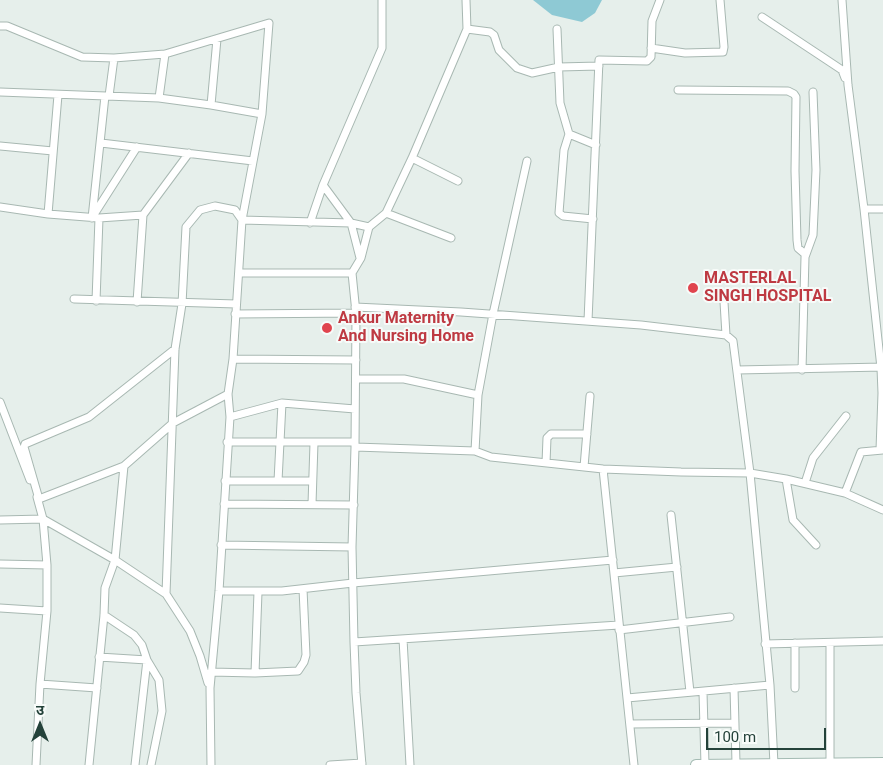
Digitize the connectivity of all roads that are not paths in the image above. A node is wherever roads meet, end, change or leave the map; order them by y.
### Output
1 (382, 0) edge
2 (466, 0) edge
3 (660, 0) edge
4 (720, 0) edge
5 (842, 0) edge
6 (762, 17) dead end
7 (0, 26) edge
8 (467, 29) junction
9 (557, 29) dead end
10 (218, 38) junction
11 (651, 48) junction
12 (165, 54) junction
13 (114, 58) junction
14 (599, 66) junction
15 (559, 67) junction
16 (848, 85) junction
17 (678, 90) dead end
18 (0, 92) edge
19 (813, 92) dead end
20 (58, 95) junction
21 (107, 96) junction
22 (160, 98) junction
23 (211, 105) junction
24 (262, 114) junction
25 (570, 134) junction
26 (101, 142) junction
27 (596, 145) junction
28 (0, 146) edge
29 (137, 147) junction
30 (53, 151) junction
31 (189, 153) junction
32 (412, 158) junction
33 (254, 161) junction
34 (527, 161) dead end
35 (458, 181) dead end
36 (324, 186) junction
37 (0, 207) edge
38 (883, 208) edge
39 (864, 209) junction
40 (386, 213) junction
41 (48, 214) junction
42 (143, 215) junction
43 (96, 218) junction
44 (593, 219) junction
45 (242, 220) junction
46 (310, 222) junction
47 (351, 224) junction
48 (369, 227) junction
49 (451, 238) dead end
50 (805, 254) junction
51 (361, 258) junction
52 (239, 273) junction
53 (352, 273) junction
54 (74, 299) dead end
55 (96, 301) junction
56 (137, 302) junction
57 (724, 302) dead end
58 (182, 304) junction
59 (236, 304) junction
60 (356, 310) junction
61 (235, 314) junction
62 (493, 314) junction
63 (588, 321) junction
64 (726, 335) junction
65 (175, 349) junction
66 (233, 359) junction
67 (356, 360) junction
68 (882, 368) edge
69 (737, 370) junction
70 (802, 370) junction
71 (356, 379) junction
72 (883, 393) edge
73 (228, 394) junction
74 (478, 395) junction
75 (590, 396) dead end
76 (0, 402) edge
77 (282, 403) junction
78 (355, 408) junction
79 (846, 416) dead end
80 (230, 417) junction
81 (172, 423) junction
82 (587, 434) junction
83 (279, 441) junction
84 (227, 442) junction
85 (314, 443) junction
86 (355, 444) junction
87 (882, 450) edge
88 (475, 451) junction
89 (546, 463) junction
90 (124, 466) junction
91 (584, 467) junction
92 (602, 469) junction
93 (750, 473) junction
94 (786, 479) junction
95 (225, 481) junction
96 (278, 481) junction
97 (312, 481) junction
98 (805, 483) junction
99 (845, 493) junction
100 (39, 499) junction
101 (224, 504) junction
102 (312, 504) junction
103 (354, 505) junction
104 (883, 510) edge
105 (671, 515) dead end
106 (43, 519) junction
107 (0, 520) edge
108 (221, 545) junction
109 (816, 545) dead end
110 (352, 547) junction
111 (115, 560) junction
112 (613, 560) junction
113 (0, 564) edge
114 (47, 565) junction
115 (677, 567) junction
116 (614, 573) junction
117 (353, 583) junction
118 (303, 589) junction
119 (219, 591) junction
120 (258, 592) junction
121 (166, 594) junction
122 (0, 608) edge
123 (47, 611) junction
124 (104, 615) junction
125 (730, 617) dead end
126 (683, 623) junction
127 (619, 627) junction
128 (403, 639) junction
129 (883, 641) edge
130 (354, 642) junction
131 (795, 643) junction
132 (830, 643) junction
133 (765, 644) junction
134 (99, 657) junction
135 (147, 660) junction
136 (211, 672) junction
137 (255, 673) junction
138 (40, 684) junction
139 (770, 685) junction
140 (97, 688) junction
141 (210, 688) junction
142 (734, 688) junction
143 (795, 688) dead end
144 (690, 692) junction
145 (703, 692) junction
146 (627, 698) junction
147 (704, 723) junction
148 (735, 723) junction
149 (630, 724) junction
150 (736, 763) junction
151 (883, 763) edge
152 (362, 764) edge
153 (774, 764) edge
154 (830, 764) junction
155 (36, 765) edge
156 (89, 765) edge
157 (135, 765) edge
158 (151, 765) edge
159 (211, 765) edge
160 (330, 765) edge
161 (410, 765) edge
162 (634, 765) edge
163 (696, 765) edge
164 (705, 765) edge

1 - 36 street
2 - 8 street
3 - 11 street
4 - 11 street
5 - 16 street
6 - 16 street
7 - 13 street
8 - 15 street
8 - 32 street
9 - 15 street
10 - 12 street
10 - 23 street
10 - 24 street
11 - 14 street
12 - 13 street
12 - 22 street
13 - 21 street
14 - 15 street
14 - 27 street
15 - 25 street
16 - 39 street
17 - 50 street
18 - 20 street
19 - 50 street
20 - 21 street
20 - 30 street
21 - 22 street
21 - 26 street
22 - 23 street
23 - 24 street
24 - 33 street
25 - 27 street
25 - 44 street
26 - 29 street
26 - 43 street
27 - 44 street
28 - 30 street
29 - 31 street
29 - 43 street
30 - 41 street
31 - 33 street
31 - 42 street
32 - 35 street
32 - 40 street
33 - 45 street
34 - 62 street
36 - 46 street
36 - 47 street
37 - 41 street
38 - 39 street
39 - 68 street
40 - 48 street
40 - 49 street
41 - 43 street
42 - 43 street
42 - 56 street
43 - 55 street
44 - 63 street
45 - 46 street
45 - 52 street
45 - 58 street
46 - 47 street
47 - 48 street
47 - 51 street
48 - 51 street
50 - 70 street
51 - 53 street
52 - 53 street
52 - 59 street
53 - 60 street
54 - 55 street
55 - 56 street
56 - 58 street
57 - 64 street
58 - 59 street
58 - 65 street
59 - 61 street
60 - 61 street
60 - 62 street
60 - 67 street
61 - 66 street
62 - 63 street
62 - 74 street
63 - 64 street
64 - 69 street
65 - 81 street
65 - 100 street
66 - 67 street
66 - 73 street
67 - 71 street
68 - 70 street
68 - 72 street
69 - 70 street
69 - 93 street
71 - 74 street
71 - 78 street
72 - 87 street
73 - 80 street
73 - 81 street
74 - 88 street
75 - 82 street
76 - 100 street
77 - 78 street
77 - 80 street
77 - 83 street
78 - 86 street
79 - 98 street
80 - 84 street
81 - 90 street
81 - 121 street
82 - 89 street
82 - 91 street
83 - 84 street
83 - 85 street
83 - 96 street
84 - 95 street
85 - 86 street
85 - 97 street
86 - 88 street
86 - 103 street
87 - 99 street
88 - 89 street
89 - 91 street
90 - 100 street
90 - 111 street
91 - 92 street
92 - 93 street
92 - 112 street
93 - 94 street
93 - 133 street
94 - 98 street
94 - 109 street
95 - 96 street
95 - 101 street
96 - 97 street
97 - 102 street
98 - 99 street
99 - 104 street
100 - 106 street
101 - 102 street
101 - 108 street
102 - 103 street
103 - 110 street
105 - 115 street
106 - 107 street
106 - 111 street
106 - 114 street
108 - 110 street
108 - 119 street
110 - 117 street
111 - 121 street
111 - 124 street
112 - 116 street
112 - 117 street
113 - 114 street
114 - 123 street
115 - 116 street
115 - 126 street
116 - 127 street
117 - 118 street
117 - 130 street
118 - 120 street
118 - 137 street
119 - 120 street
119 - 136 street
120 - 137 street
121 - 141 street
122 - 123 street
123 - 138 street
124 - 134 street
124 - 135 street
125 - 126 street
126 - 127 street
126 - 144 street
127 - 128 street
127 - 146 street
128 - 130 street
128 - 161 street
129 - 132 street
130 - 152 street
131 - 132 street
131 - 133 street
131 - 143 street
132 - 154 street
133 - 139 street
134 - 135 street
134 - 140 street
135 - 157 street
135 - 158 street
136 - 137 street
136 - 141 street
138 - 140 street
138 - 155 street
139 - 142 street
139 - 153 street
140 - 156 street
141 - 159 street
142 - 145 street
142 - 148 street
144 - 145 street
144 - 146 street
145 - 147 street
146 - 149 street
147 - 148 street
147 - 149 street
147 - 164 street
148 - 150 street
149 - 162 street
150 - 153 street
150 - 164 street
151 - 154 street
152 - 160 street
153 - 154 street
163 - 164 street

